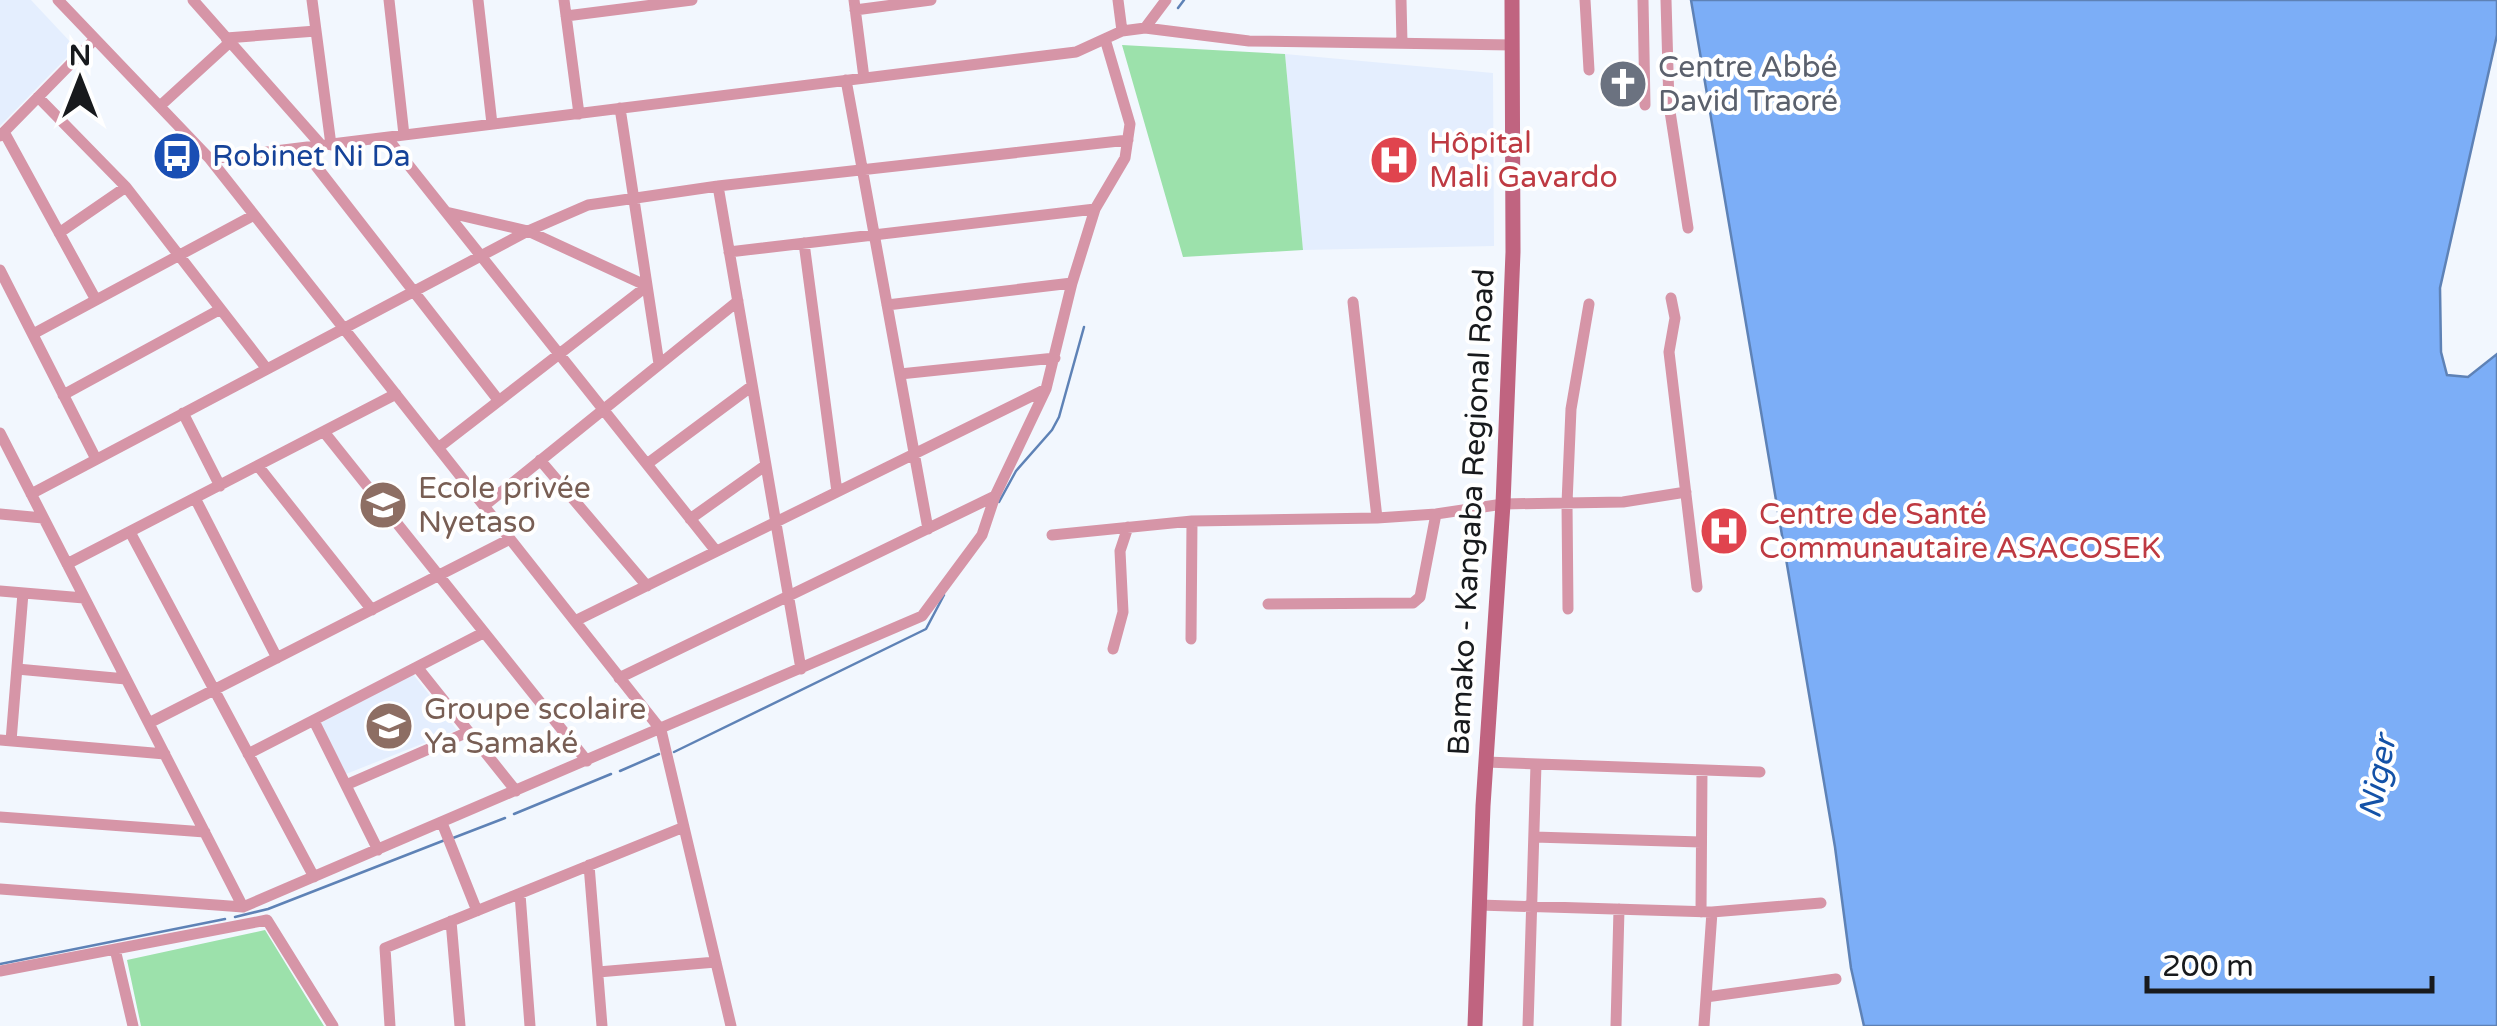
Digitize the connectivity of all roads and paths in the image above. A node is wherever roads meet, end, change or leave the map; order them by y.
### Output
1 (58, 0) edge
2 (192, 0) edge
3 (312, 0) edge
4 (389, 0) edge
5 (478, 0) edge
6 (564, 0) edge
7 (692, 0) edge
8 (931, 0) edge
9 (1118, 0) edge
10 (1401, 0) edge
11 (1512, 0) edge
12 (1585, 0) edge
13 (1644, 0) edge
14 (1666, 0) edge
15 (915, 1) edge
16 (1161, 1) edge
17 (855, 5) edge
18 (566, 16) junction
19 (1145, 28) junction
20 (316, 31) junction
21 (1122, 31) junction
22 (95, 39) junction
23 (1106, 39) junction
24 (228, 40) junction
25 (1402, 42) junction
26 (1513, 45) junction
27 (1588, 70) dead end
28 (864, 78) junction
29 (846, 80) junction
30 (38, 97) junction
31 (1645, 105) dead end
32 (160, 106) junction
33 (620, 108) junction
34 (579, 114) junction
35 (492, 124) junction
36 (2, 134) edge
37 (404, 136) junction
38 (387, 138) junction
39 (1128, 140) junction
40 (327, 145) junction
41 (302, 148) junction
42 (210, 160) junction
43 (862, 170) junction
44 (718, 186) junction
45 (126, 187) junction
46 (634, 198) junction
47 (1095, 210) junction
48 (446, 212) junction
49 (254, 215) junction
50 (1688, 228) dead end
51 (528, 231) junction
52 (59, 233) junction
53 (874, 235) junction
54 (804, 243) junction
55 (730, 252) junction
56 (177, 256) junction
57 (482, 256) junction
58 (0, 270) edge
59 (1072, 283) junction
60 (647, 286) junction
61 (415, 291) junction
62 (1671, 298) dead end
63 (96, 300) junction
64 (738, 302) junction
65 (1354, 302) dead end
66 (1589, 304) dead end
67 (887, 305) junction
68 (219, 310) junction
69 (345, 328) junction
70 (33, 334) junction
71 (559, 354) junction
72 (1055, 358) junction
73 (659, 364) junction
74 (267, 369) junction
75 (900, 374) junction
76 (752, 386) junction
77 (1046, 389) junction
78 (396, 394) junction
79 (64, 395) junction
80 (498, 401) junction
81 (603, 410) junction
82 (183, 413) junction
83 (324, 432) junction
84 (2, 439) edge
85 (438, 448) junction
86 (914, 454) junction
87 (96, 459) junction
88 (540, 460) junction
89 (647, 464) junction
90 (766, 464) junction
91 (258, 466) junction
92 (220, 486) junction
93 (837, 492) junction
94 (1686, 492) junction
95 (31, 494) junction
96 (995, 496) junction
97 (195, 498) junction
98 (1567, 503) junction
99 (1504, 504) junction
100 (484, 506) junction
101 (0, 514) edge
102 (1436, 514) junction
103 (43, 518) junction
104 (1377, 518) junction
105 (690, 519) junction
106 (1192, 521) junction
107 (776, 522) junction
108 (928, 528) junction
109 (1128, 528) junction
110 (130, 532) junction
111 (1052, 535) dead end
112 (510, 540) junction
113 (716, 551) junction
114 (67, 564) junction
115 (438, 576) junction
116 (647, 586) junction
117 (1697, 587) dead end
118 (0, 591) edge
119 (22, 593) junction
120 (788, 596) junction
121 (84, 598) junction
122 (1268, 604) dead end
123 (1568, 608) dead end
124 (372, 610) junction
125 (574, 621) junction
126 (483, 633) junction
127 (1191, 640) dead end
128 (1113, 648) dead end
129 (278, 658) junction
130 (417, 667) junction
131 (801, 668) junction
132 (17, 670) junction
133 (619, 678) junction
134 (126, 679) junction
135 (214, 690) junction
136 (314, 721) junction
137 (148, 723) junction
138 (660, 730) junction
139 (468, 732) junction
140 (6, 740) edge
141 (165, 754) junction
142 (248, 754) junction
143 (587, 761) junction
144 (1486, 762) junction
145 (1536, 764) junction
146 (1702, 770) junction
147 (1760, 772) dead end
148 (346, 785) junction
149 (516, 791) junction
150 (0, 817) edge
151 (442, 822) junction
152 (684, 827) junction
153 (204, 832) junction
154 (1534, 838) junction
155 (1701, 842) junction
156 (378, 850) junction
157 (589, 865) junction
158 (314, 877) junction
159 (0, 888) edge
160 (520, 894) junction
161 (1821, 903) dead end
162 (1479, 905) junction
163 (227, 906) junction
164 (1532, 906) junction
165 (243, 907) junction
166 (1619, 909) junction
167 (478, 911) junction
168 (1706, 912) junction
169 (452, 922) junction
170 (232, 926) junction
171 (115, 949) junction
172 (716, 962) junction
173 (0, 970) edge
174 (598, 972) junction
175 (1836, 979) dead end
176 (1706, 997) junction
177 (132, 1026) edge
178 (333, 1026) edge
179 (390, 1026) edge
180 (460, 1026) edge
181 (530, 1026) edge
182 (602, 1026) edge
183 (732, 1026) edge
184 (1476, 1026) edge
185 (1528, 1026) edge
186 (1616, 1026) edge
187 (1704, 1026) edge

1 - 22 street
2 - 24 street
3 - 20 street
4 - 37 street
5 - 35 street
6 - 18 street
7 - 18 street
8 - 15 street
9 - 21 street
10 - 25 street
11 - 26 street, Bamako - Kangaba Regional Road
12 - 27 street
13 - 31 street
14 - 50 street
15 - 17 street
16 - 19 street
17 - 28 street
18 - 34 street
19 - 21 street
19 - 25 street
20 - 24 street
20 - 40 street
21 - 23 street
22 - 30 street
22 - 32 street
23 - 28 street
23 - 39 street
24 - 32 street
24 - 40 street
25 - 26 street
26 - 99 street, Bamako - Kangaba Regional Road
28 - 29 street
29 - 33 street
29 - 43 street
30 - 36 street
30 - 45 street
32 - 42 street
33 - 34 street
33 - 46 street
34 - 35 street
35 - 37 street
36 - 52 street
37 - 38 street
38 - 40 street
38 - 48 street
39 - 43 street
39 - 47 street
40 - 41 street
41 - 42 street
41 - 61 street
42 - 49 street
43 - 44 street
43 - 53 street
44 - 46 street
44 - 55 street
45 - 52 street
45 - 56 street
46 - 51 street
46 - 60 street
47 - 53 street
47 - 59 street
48 - 51 street
48 - 57 street
49 - 56 street
49 - 69 street
51 - 57 street
51 - 60 street
52 - 63 street
53 - 54 street
53 - 67 street
54 - 55 street
54 - 93 street
55 - 64 street
56 - 63 street
56 - 68 street
57 - 61 street
57 - 71 street
58 - 70 street
59 - 67 street
59 - 72 street
60 - 71 street
60 - 73 street
61 - 69 street
61 - 80 street
62 - 94 street
63 - 70 street
64 - 73 street
64 - 76 street
65 - 104 street
66 - 98 street
67 - 75 street
68 - 74 street
68 - 79 street
69 - 74 street
69 - 78 street
70 - 79 street
71 - 80 street
71 - 81 street
72 - 75 street
72 - 77 street
73 - 81 street
74 - 82 street
75 - 86 street
76 - 89 street
76 - 90 street
77 - 86 street
77 - 96 street
78 - 83 street
78 - 85 street
79 - 87 street
80 - 85 street
81 - 88 street
81 - 89 street
82 - 87 street
82 - 92 street
83 - 91 street
83 - 115 street
84 - 95 street
85 - 100 street
86 - 93 street
86 - 108 street
87 - 95 street
88 - 100 street
88 - 116 street
89 - 105 street
90 - 105 street
90 - 107 street
91 - 92 street
91 - 124 street
92 - 97 street
93 - 107 street
94 - 98 street
94 - 117 street
95 - 103 street
96 - 108 street
96 - 131 street
97 - 110 street
97 - 129 street
98 - 99 street
98 - 123 street
99 - 102 street
99 - 144 street, Bamako - Kangaba Regional Road
100 - 112 street
101 - 103 street
102 - 104 street
102 - 122 street
103 - 114 street
104 - 106 street
105 - 113 street
106 - 109 street
106 - 127 street
107 - 113 street
107 - 120 street
108 - 120 street
109 - 111 street
109 - 128 street
110 - 114 street
110 - 135 street
112 - 115 street
112 - 125 street
113 - 116 street
114 - 121 street
115 - 124 street
115 - 126 street
116 - 125 street
118 - 119 street
119 - 121 street
119 - 132 street
120 - 131 street
120 - 133 street
121 - 134 street
124 - 129 street
125 - 133 street
126 - 130 street
126 - 143 street
129 - 135 street
130 - 136 street
130 - 139 street
131 - 138 street
132 - 134 street
132 - 140 street
133 - 138 street
134 - 137 street
135 - 137 street
135 - 142 street
136 - 142 street
136 - 148 street
137 - 141 street
138 - 143 street
138 - 152 street
139 - 148 street
139 - 149 street
140 - 141 street
141 - 153 street
142 - 158 street
143 - 149 street
144 - 145 street
144 - 162 street, Bamako - Kangaba Regional Road
145 - 146 street
145 - 154 street
146 - 147 street
146 - 155 street
148 - 156 street
149 - 151 street
150 - 153 street
151 - 156 street
151 - 167 street
152 - 157 street
152 - 172 street
153 - 165 street
154 - 155 street
154 - 164 street
155 - 168 street
156 - 158 street
157 - 160 street
157 - 174 street
158 - 165 street
159 - 163 street
160 - 167 street
160 - 181 street
161 - 168 street
162 - 164 street
162 - 184 street, Bamako - Kangaba Regional Road
163 - 165 street
163 - 170 street
164 - 166 street
164 - 185 street
166 - 168 street
166 - 186 street
167 - 169 street
168 - 176 street
169 - 179 street
169 - 180 street
170 - 171 street
170 - 178 street
171 - 173 street
171 - 177 street
172 - 174 street
172 - 183 street
174 - 182 street
175 - 176 street
176 - 187 street

